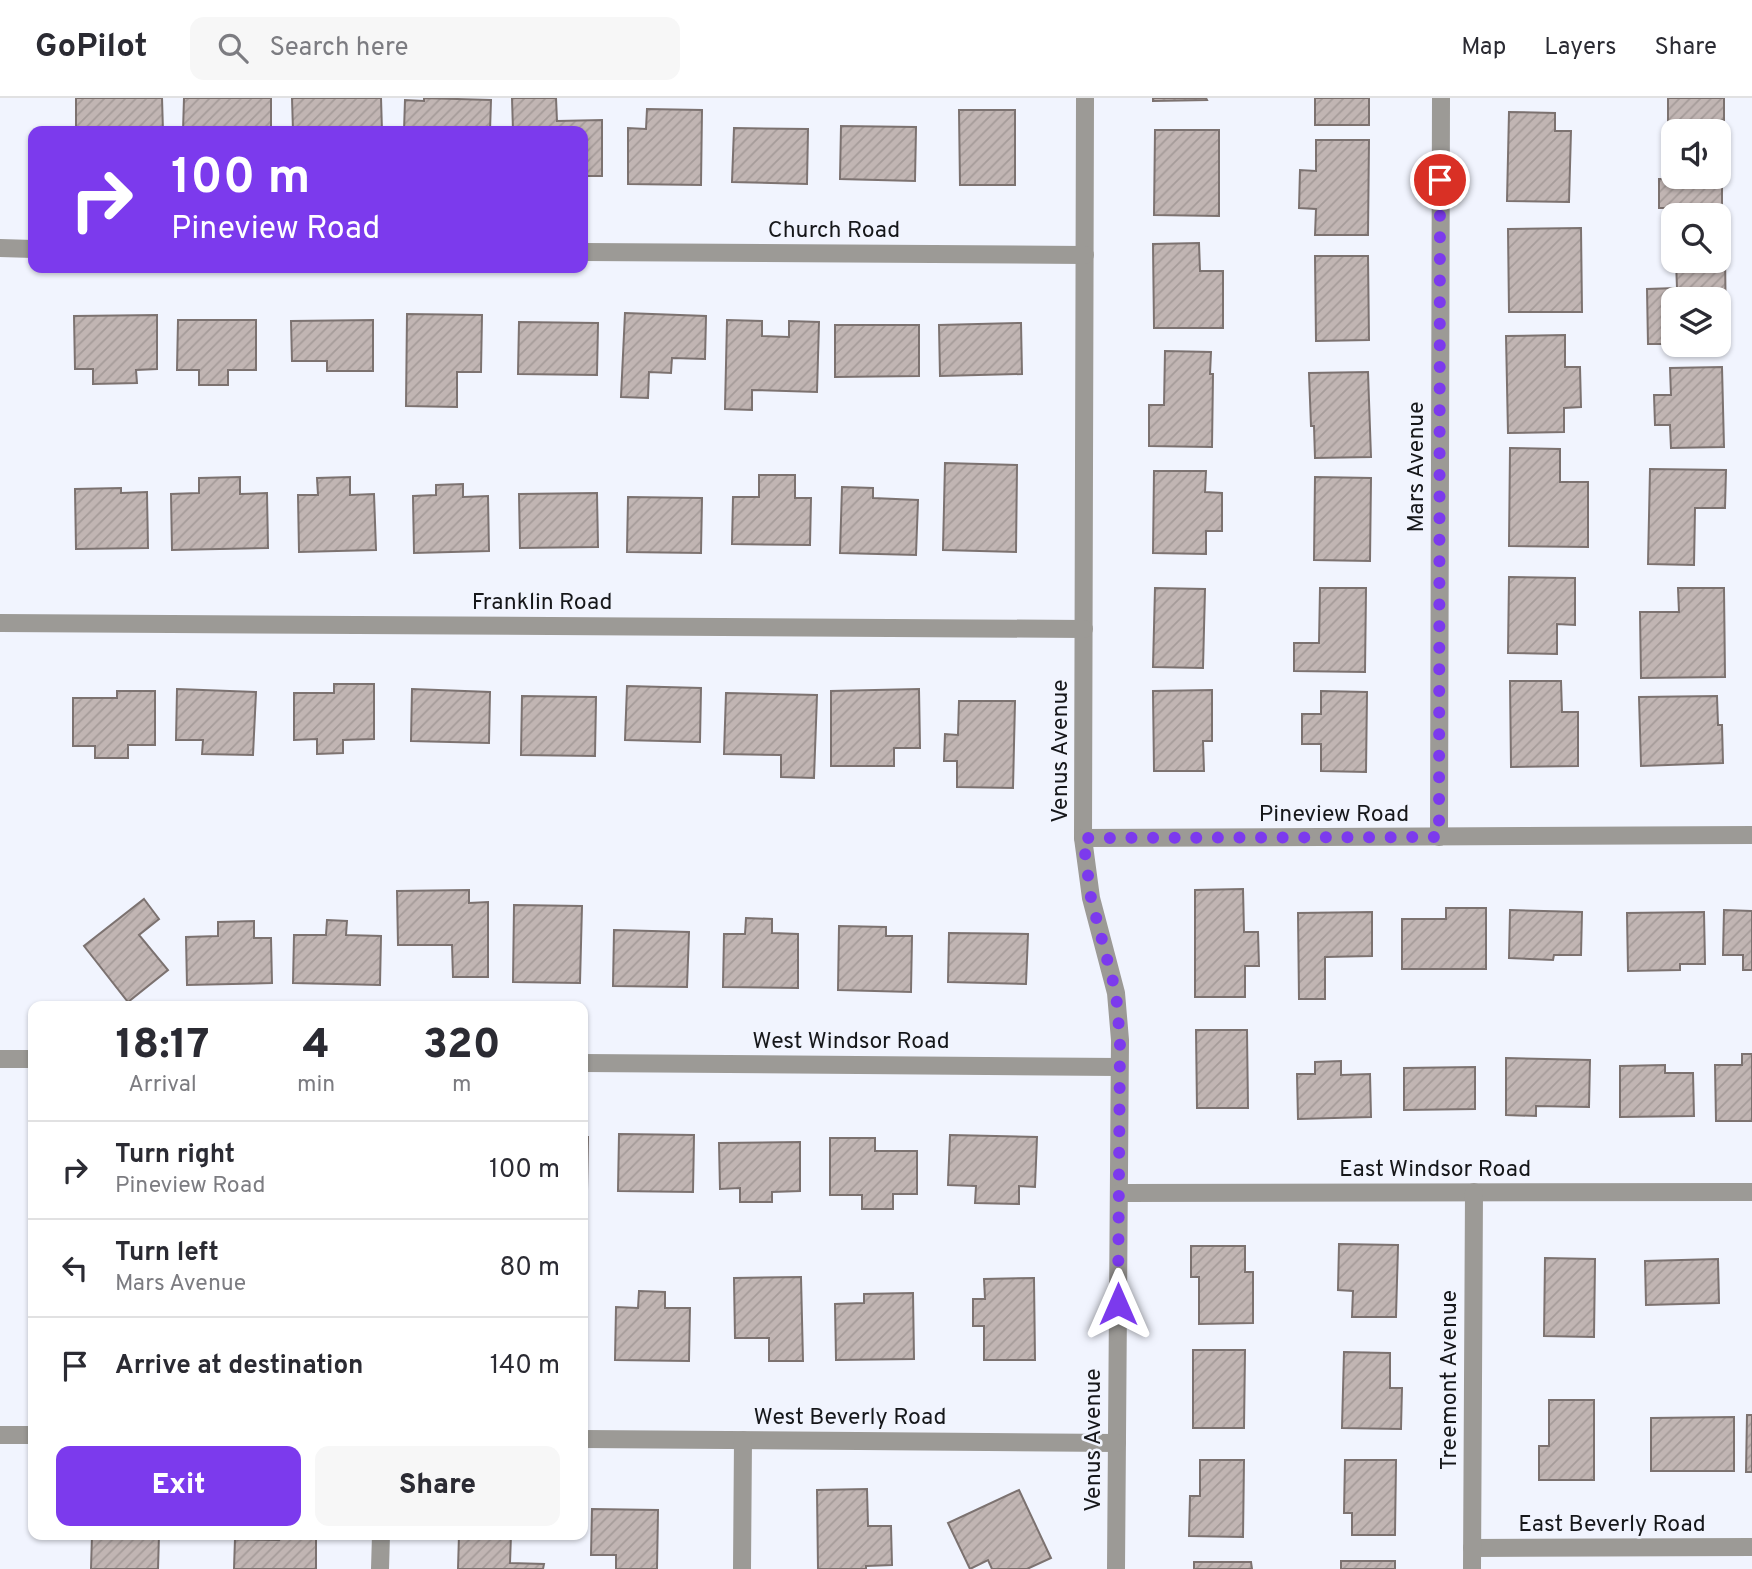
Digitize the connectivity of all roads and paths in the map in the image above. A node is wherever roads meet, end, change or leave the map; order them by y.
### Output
1 (1085, 98) edge
2 (1441, 98) edge
3 (0, 248) edge
4 (28, 249) edge
5 (588, 252) edge
6 (1085, 256) junction
7 (0, 623) edge
8 (1084, 629) junction
9 (1752, 835) edge
10 (1439, 837) junction
11 (1083, 838) junction
12 (0, 1059) edge
13 (28, 1059) edge
14 (588, 1063) edge
15 (1118, 1067) junction
16 (1474, 1192) junction
17 (1752, 1192) edge
18 (1119, 1193) junction
19 (0, 1435) edge
20 (28, 1435) edge
21 (588, 1439) edge
22 (743, 1440) junction
23 (1116, 1443) junction
24 (381, 1540) edge
25 (1472, 1548) junction
26 (1752, 1548) edge
27 (380, 1569) edge
28 (742, 1569) edge
29 (1116, 1569) edge
30 (1472, 1569) edge

1 - 6 street, Venus Avenue
2 - 10 street, Mars Avenue
3 - 4 street
5 - 6 street, Church Road
6 - 8 street, Venus Avenue
7 - 8 street, Franklin Road
8 - 11 street, Venus Avenue
9 - 10 street, Pineview Road
10 - 11 street, Pineview Road
11 - 15 street, Venus Avenue
12 - 13 street
14 - 15 street, West Windsor Road
15 - 18 street, Venus Avenue
16 - 17 street, East Windsor Road
16 - 18 street, East Windsor Road
16 - 25 street, Treemont Avenue
18 - 23 street, Venus Avenue
19 - 20 street
21 - 22 street, West Beverly Road
22 - 23 street, West Beverly Road
22 - 28 street
23 - 29 street, Venus Avenue
24 - 27 street
25 - 26 street, East Beverly Road
25 - 30 street, Treemont Avenue

